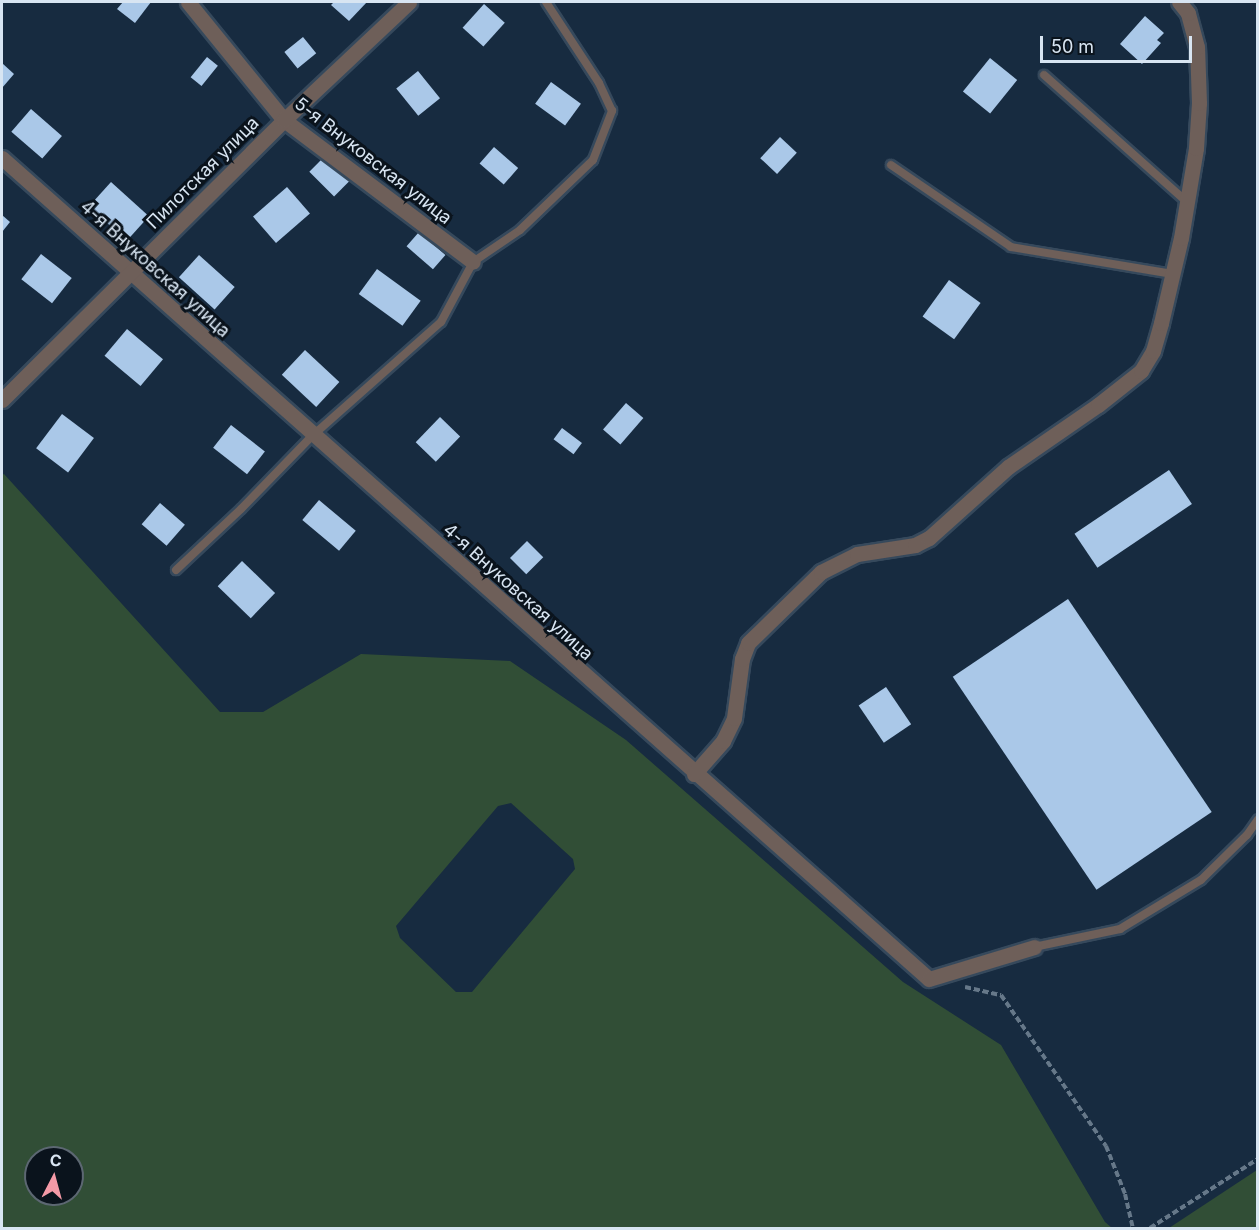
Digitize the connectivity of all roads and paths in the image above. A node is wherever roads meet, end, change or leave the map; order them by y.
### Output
1 (188, 2) edge
2 (408, 2) edge
3 (546, 2) edge
4 (1179, 2) edge
5 (1044, 75) dead end
6 (284, 120) junction
7 (2, 158) edge
8 (891, 165) dead end
9 (1187, 201) junction
10 (473, 262) junction
11 (131, 273) junction
12 (1172, 274) junction
13 (2, 400) edge
14 (312, 436) junction
15 (176, 570) dead end
16 (694, 774) junction
17 (1257, 819) edge
18 (1034, 947) joint
19 (960, 986) dead end
20 (1257, 1159) edge
21 (1133, 1228) edge
22 (1150, 1228) edge

1 - 6 street, 5-я Внуковская улица
2 - 6 street, Пилотская улица
3 - 10 lane
4 - 9 street
5 - 9 lane
6 - 10 street, 5-я Внуковская улица
6 - 11 street, Пилотская улица
7 - 11 street, 4-я Внуковская улица
8 - 12 lane
9 - 12 street
10 - 14 lane
11 - 13 street, Пилотская улица
11 - 14 street, 4-я Внуковская улица
12 - 16 street
14 - 15 lane
14 - 16 street, 4-я Внуковская улица
16 - 18 street, 4-я Внуковская улица
17 - 18 lane
19 - 21 path
20 - 22 path

